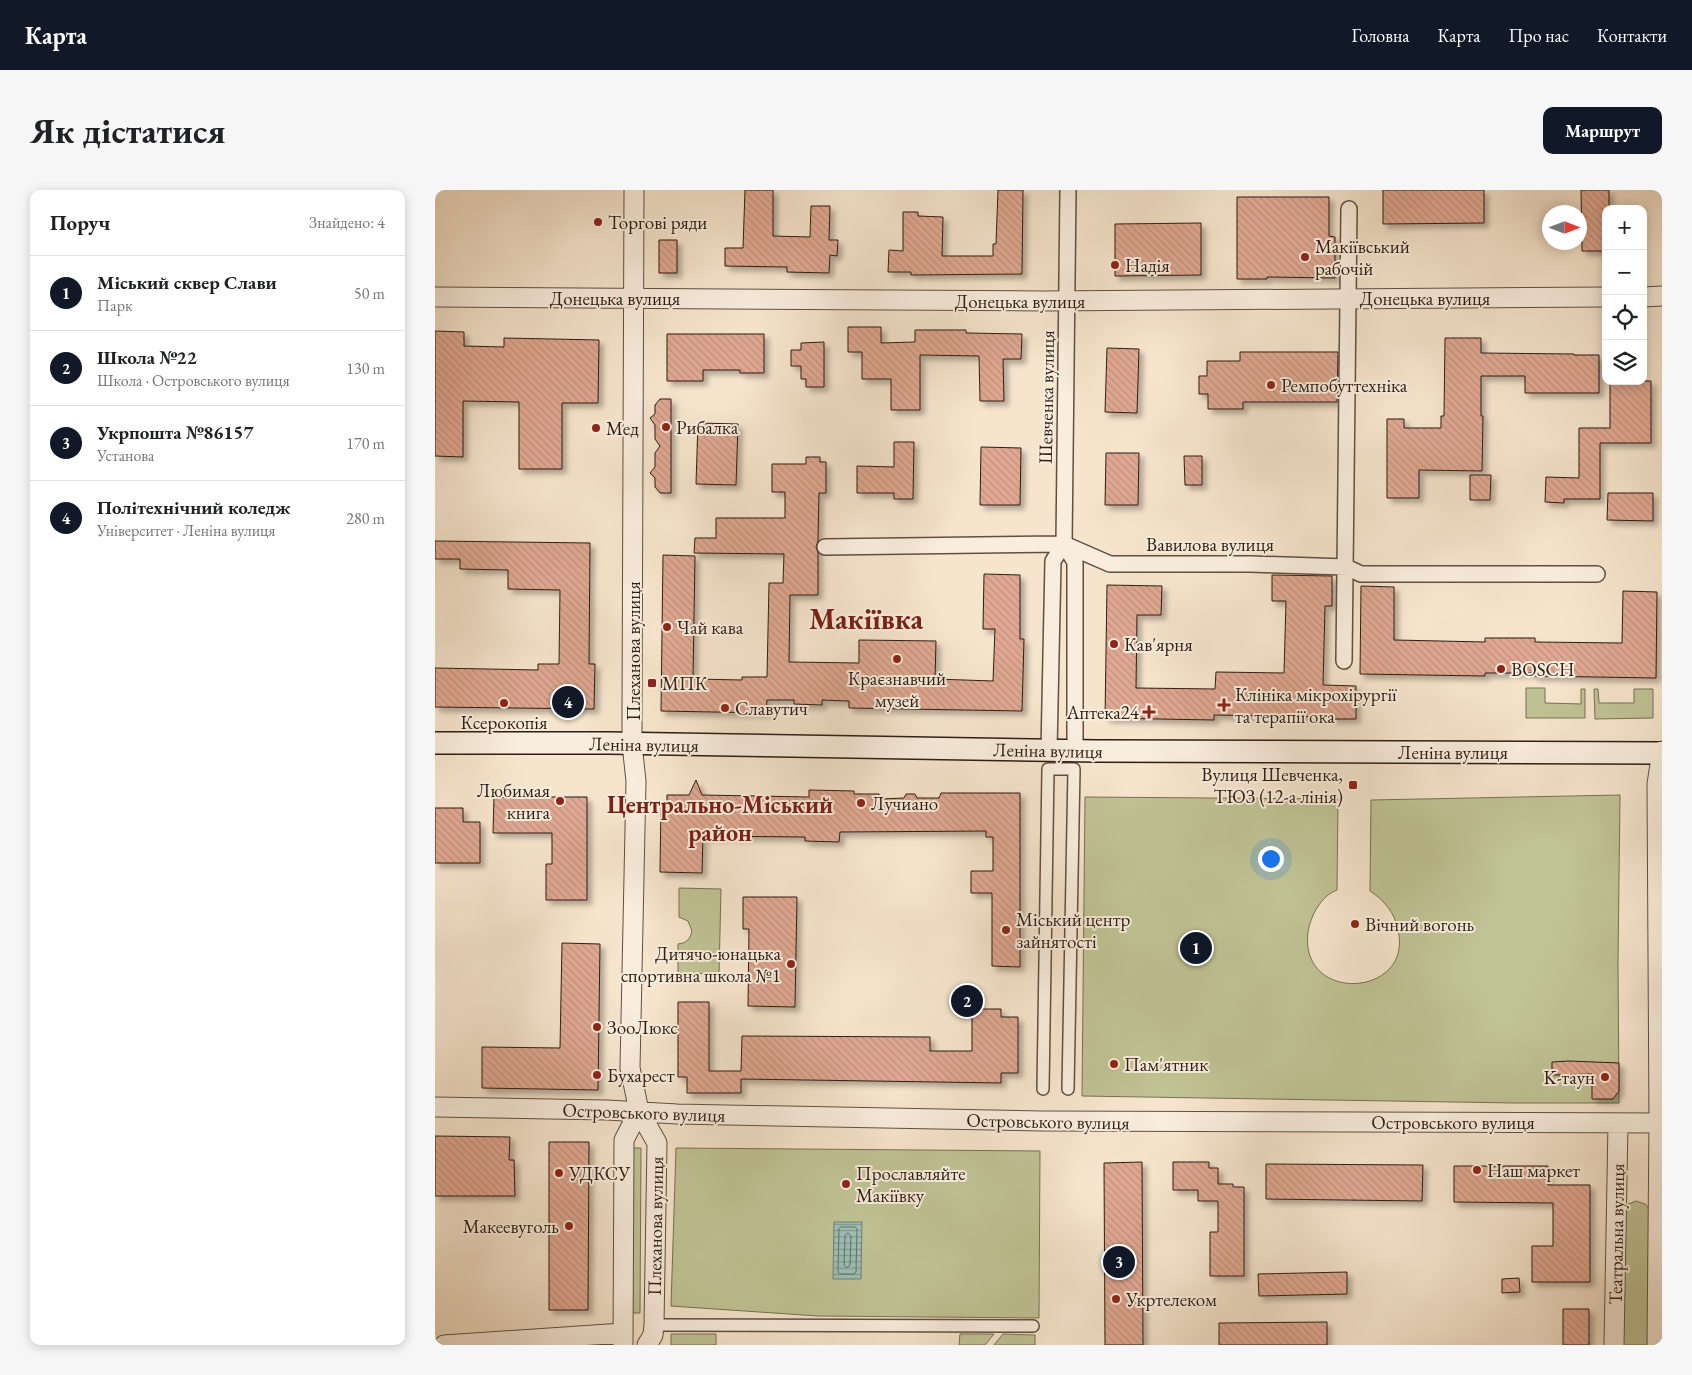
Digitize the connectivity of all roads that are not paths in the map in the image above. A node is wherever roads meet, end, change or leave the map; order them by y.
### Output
1 (634, 190) edge
2 (1069, 190) edge
3 (1349, 209) dead end
4 (1647, 296) edge
5 (1662, 296) edge
6 (435, 297) edge
7 (1602, 297) edge
8 (634, 299) junction
9 (1348, 299) junction
10 (1067, 301) junction
11 (1064, 544) junction
12 (825, 547) dead end
13 (1346, 567) junction
14 (1597, 574) dead end
15 (1344, 661) dead end
16 (435, 743) edge
17 (632, 744) junction
18 (1049, 750) junction
19 (1075, 750) junction
20 (1662, 753) edge
21 (1043, 1089) dead end
22 (1068, 1089) dead end
23 (435, 1107) edge
24 (639, 1111) junction
25 (1617, 1123) junction
26 (1660, 1123) edge
27 (1033, 1326) dead end
28 (651, 1338) edge
29 (623, 1339) edge
30 (444, 1345) edge
31 (1614, 1345) edge
32 (1657, 1345) edge

1 - 8 street, Плеханова вулиця
2 - 10 street, Шевченка вулиця
3 - 9 street
4 - 5 street
6 - 8 street, Донецька вулиця
7 - 9 street, Донецька вулиця
8 - 10 street, Донецька вулиця
8 - 17 street, Плеханова вулиця
9 - 10 street, Донецька вулиця
9 - 13 street
10 - 11 street, Шевченка вулиця
11 - 12 street, Вавилова вулиця
11 - 13 street, Вавилова вулиця
11 - 18 street, Шевченка вулиця
11 - 19 street, Шевченка вулиця
13 - 14 street, Вавилова вулиця
13 - 15 street
16 - 17 main road, Леніна вулиця
17 - 18 main road, Леніна вулиця
17 - 24 street, Плеханова вулиця
18 - 19 main road, Леніна вулиця
19 - 20 main road, Леніна вулиця
20 - 26 street
21 - 22 street
23 - 24 street, Островського вулиця
24 - 25 street, Островського вулиця
24 - 28 street, Плеханова вулиця
24 - 29 street, Плеханова вулиця
25 - 26 street, Островського вулиця
25 - 31 street, Театральна вулиця
26 - 32 street
27 - 28 street
29 - 30 street

